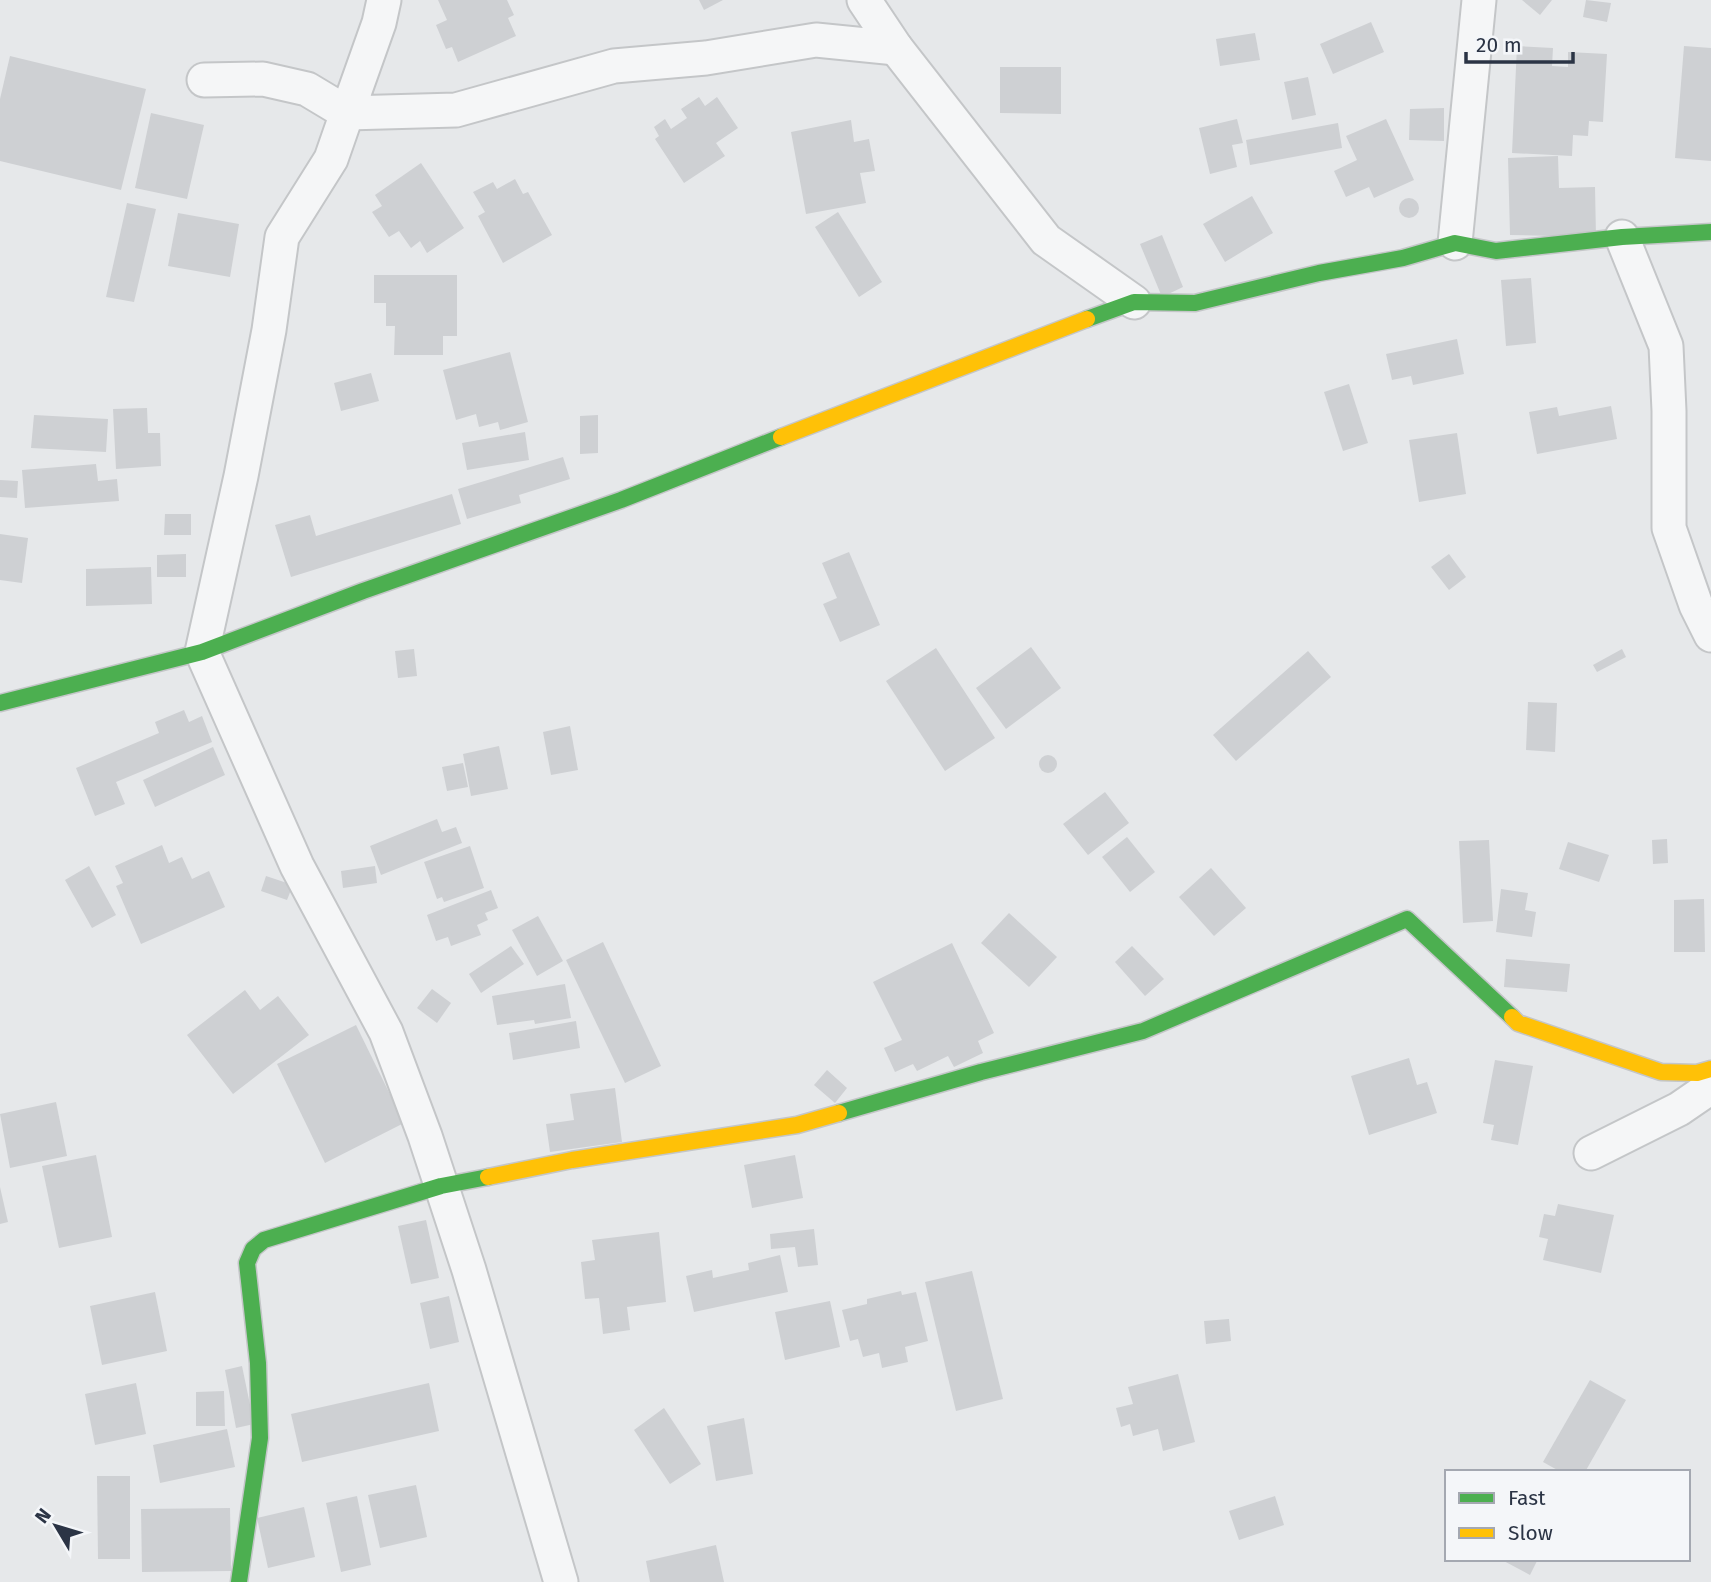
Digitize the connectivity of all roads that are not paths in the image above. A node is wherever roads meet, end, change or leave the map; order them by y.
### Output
1 (384, 0) edge
2 (864, 0) edge
3 (1479, 0) edge
4 (896, 48) junction
5 (204, 80) dead end
6 (347, 113) junction
7 (1711, 232) edge
8 (1622, 237) junction
9 (1455, 243) junction
10 (1134, 302) junction
11 (1711, 635) edge
12 (202, 652) junction
13 (0, 703) edge
14 (1711, 1069) edge
15 (1711, 1087) edge
16 (1591, 1153) dead end
17 (441, 1186) junction
18 (239, 1582) edge
19 (561, 1582) edge

1 - 6 street
2 - 4 street
3 - 9 street
4 - 6 street
4 - 10 street
5 - 6 street
6 - 12 street
7 - 8 street
8 - 9 street
8 - 11 street
9 - 10 street
10 - 12 street
12 - 13 street
12 - 17 street
14 - 17 street
15 - 16 street
17 - 18 street
17 - 19 street

